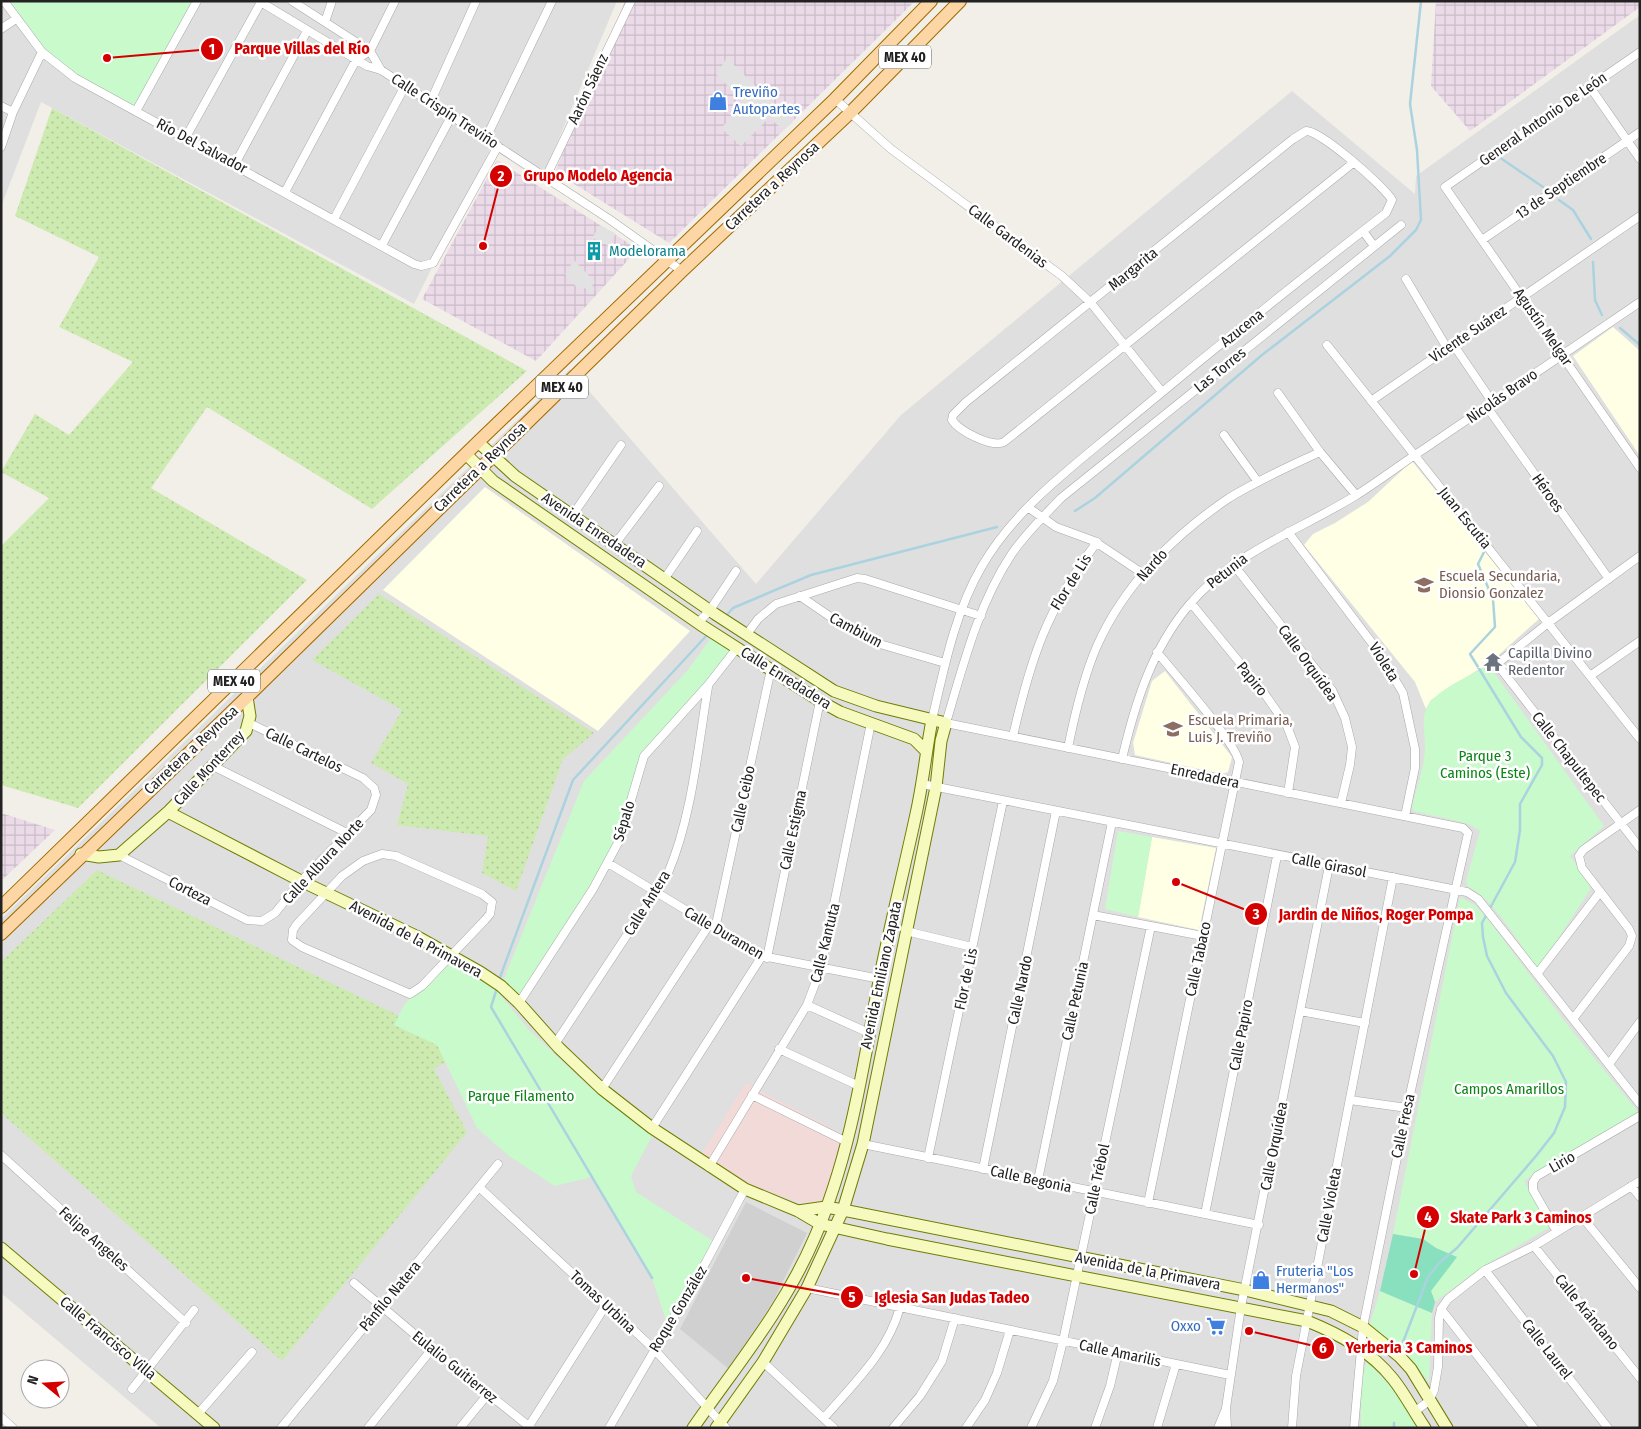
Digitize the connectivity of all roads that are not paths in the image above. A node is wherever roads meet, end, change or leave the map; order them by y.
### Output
1 (4, 1) edge
2 (197, 1) edge
3 (292, 1) edge
4 (332, 1) edge
5 (395, 1) edge
6 (476, 1) edge
7 (552, 1) edge
8 (630, 1) edge
9 (931, 1) edge
10 (960, 1) edge
11 (260, 2) edge
12 (16, 19) junction
13 (325, 22) junction
14 (1, 29) edge
15 (307, 31) junction
16 (42, 52) junction
17 (370, 52) junction
18 (1640, 52) edge
19 (356, 60) junction
20 (381, 70) junction
21 (405, 86) junction
22 (1590, 87) junction
23 (835, 99) junction
24 (430, 103) junction
25 (1, 106) edge
26 (136, 111) junction
27 (13, 112) junction
28 (850, 113) junction
29 (451, 117) junction
30 (1640, 132) edge
31 (1319, 134) joint
32 (186, 137) junction
33 (486, 138) junction
34 (1627, 141) junction
35 (498, 146) junction
36 (1, 147) edge
37 (1640, 159) edge
38 (1354, 163) junction
39 (235, 164) junction
40 (546, 177) junction
41 (1445, 187) joint
42 (285, 192) junction
43 (1640, 216) edge
44 (334, 218) junction
45 (1401, 225) dead end
46 (1363, 231) junction
47 (1482, 240) junction
48 (382, 245) junction
49 (1374, 246) junction
50 (668, 259) junction
51 (682, 271) junction
52 (1406, 279) dead end
53 (1522, 298) junction
54 (1640, 302) edge
55 (1091, 303) junction
56 (1327, 345) dead end
57 (1126, 346) junction
58 (1450, 346) junction
59 (1562, 355) junction
60 (1162, 392) junction
61 (1278, 393) dead end
62 (1371, 401) junction
63 (1490, 405) junction
64 (1224, 435) dead end
65 (478, 442) junction
66 (620, 445) dead end
67 (1098, 445) junction
68 (1320, 452) junction
69 (466, 454) junction
70 (1415, 455) junction
71 (491, 456) junction
72 (1109, 459) junction
73 (479, 468) junction
74 (1640, 468) edge
75 (1258, 482) junction
76 (659, 486) dead end
77 (1356, 495) junction
78 (1029, 508) junction
79 (572, 516) junction
80 (1042, 518) junction
81 (697, 531) dead end
82 (1288, 532) junction
83 (1097, 542) junction
84 (615, 544) junction
85 (1640, 556) edge
86 (1233, 564) junction
87 (736, 572) dead end
88 (1142, 573) junction
89 (665, 578) junction
90 (1609, 579) junction
91 (800, 596) junction
92 (1190, 603) junction
93 (963, 610) junction
94 (712, 612) junction
95 (981, 616) junction
96 (1548, 622) junction
97 (699, 624) junction
98 (740, 630) junction
99 (1640, 641) edge
100 (731, 644) junction
101 (1157, 652) junction
102 (945, 663) junction
103 (771, 669) junction
104 (1590, 676) junction
105 (708, 686) junction
106 (247, 698) junction
107 (820, 702) junction
108 (932, 720) junction
109 (249, 723) junction
110 (871, 723) junction
111 (946, 723) junction
112 (1640, 724) edge
113 (1632, 729) junction
114 (1013, 736) junction
115 (1640, 739) edge
116 (1068, 748) junction
117 (926, 752) junction
118 (1122, 759) junction
119 (213, 766) junction
120 (1235, 782) junction
121 (922, 784) junction
122 (936, 787) junction
123 (1288, 793) junction
124 (376, 795) joint
125 (1003, 801) junction
126 (1341, 804) junction
127 (1640, 810) edge
128 (1056, 811) junction
129 (168, 812) junction
130 (1405, 816) junction
131 (1112, 822) junction
132 (1621, 823) junction
133 (1463, 828) joint
134 (347, 833) junction
135 (74, 835) junction
136 (1222, 844) junction
137 (1640, 848) edge
138 (81, 854) junction
139 (119, 855) junction
140 (1277, 856) junction
141 (608, 863) junction
142 (1329, 866) junction
143 (1393, 877) junction
144 (304, 882) junction
145 (49, 886) junction
146 (1456, 890) junction
147 (324, 891) junction
148 (654, 892) junction
149 (1600, 892) junction
150 (1, 907) edge
151 (1093, 915) junction
152 (262, 921) joint
153 (1151, 926) junction
154 (712, 927) junction
155 (906, 931) junction
156 (1, 934) edge
157 (1203, 936) junction
158 (972, 948) junction
159 (451, 954) junction
160 (764, 957) junction
161 (821, 968) junction
162 (1537, 974) junction
163 (880, 979) junction
164 (518, 1003) junction
165 (807, 1005) junction
166 (1300, 1011) junction
167 (1573, 1019) junction
168 (1640, 1022) edge
169 (1365, 1023) junction
170 (870, 1033) junction
171 (555, 1044) junction
172 (779, 1049) junction
173 (1608, 1064) junction
174 (859, 1086) junction
175 (602, 1089) junction
176 (752, 1095) junction
177 (1350, 1100) junction
178 (1640, 1104) edge
179 (1407, 1108) junction
180 (1640, 1116) edge
181 (652, 1128) junction
182 (846, 1142) junction
183 (863, 1144) junction
184 (1, 1155) edge
185 (928, 1158) junction
186 (498, 1164) dead end
187 (708, 1167) junction
188 (983, 1169) junction
189 (1038, 1180) junction
190 (1640, 1181) edge
191 (1631, 1186) junction
192 (480, 1188) junction
193 (745, 1189) junction
194 (1095, 1192) junction
195 (1640, 1197) edge
196 (1148, 1203) junction
197 (826, 1207) junction
198 (843, 1210) junction
199 (798, 1211) junction
200 (1205, 1214) junction
201 (1583, 1218) junction
202 (820, 1224) junction
203 (1259, 1225) junction
204 (835, 1229) junction
205 (1557, 1232) junction
206 (1534, 1246) junction
207 (1, 1248) edge
208 (1081, 1257) junction
209 (1485, 1270) junction
210 (1077, 1276) junction
211 (354, 1283) dead end
212 (808, 1288) junction
213 (1640, 1288) edge
214 (1244, 1290) junction
215 (606, 1305) junction
216 (1310, 1305) junction
217 (381, 1306) junction
218 (900, 1307) junction
219 (1241, 1307) junction
220 (1441, 1309) junction
221 (194, 1310) dead end
222 (955, 1318) junction
223 (1307, 1321) junction
224 (186, 1323) junction
225 (1363, 1327) junction
226 (1010, 1330) junction
227 (1063, 1341) junction
228 (1360, 1348) junction
229 (654, 1349) junction
230 (432, 1350) junction
231 (252, 1352) dead end
232 (1118, 1352) junction
233 (763, 1362) junction
234 (1176, 1364) junction
235 (147, 1371) junction
236 (1230, 1375) junction
237 (1640, 1378) edge
238 (132, 1389) dead end
239 (488, 1394) junction
240 (1429, 1400) junction
241 (707, 1408) junction
242 (1226, 1408) junction
243 (1414, 1412) junction
244 (198, 1414) junction
245 (1, 1417) edge
246 (824, 1418) junction
247 (721, 1426) edge
248 (530, 1427) edge
249 (13, 1428) edge
250 (214, 1428) edge
251 (281, 1428) edge
252 (368, 1428) edge
253 (460, 1428) edge
254 (609, 1428) edge
255 (694, 1428) edge
256 (834, 1428) edge
257 (893, 1428) edge
258 (966, 1428) edge
259 (1032, 1428) edge
260 (1095, 1428) edge
261 (1157, 1428) edge
262 (1218, 1428) edge
263 (1227, 1428) edge
264 (1292, 1428) edge
265 (1354, 1428) edge
266 (1425, 1428) edge
267 (1447, 1428) edge
268 (1534, 1428) edge
269 (1608, 1428) edge

1 - 12 street, Río Del Salvador
2 - 26 street
3 - 13 street, Calle Crispín Treviño
4 - 13 street
5 - 17 street
6 - 24 street
7 - 33 street
8 - 40 street, Aarón Sáenz
9 - 23 main road, Carretera a Reynosa / MEX 40
10 - 28 main road, Carretera a Reynosa / MEX 40
11 - 15 street, Calle Crispín Treviño
11 - 32 street
12 - 14 street
12 - 16 street, Río Del Salvador
13 - 17 street, Calle Crispín Treviño
15 - 19 street, Calle Crispín Treviño
15 - 39 street
16 - 26 street, Río Del Salvador
16 - 27 street
17 - 19 street
17 - 20 street, Calle Crispín Treviño
18 - 22 street, General Antonio De León
19 - 20 street, Calle Crispín Treviño
19 - 42 street
20 - 21 street, Calle Crispín Treviño
21 - 24 street, Calle Crispín Treviño
21 - 44 street
22 - 34 street
22 - 41 street, General Antonio De León
23 - 28 street, Calle Gardenias
23 - 50 main road, Carretera a Reynosa / MEX 40
24 - 29 street, Calle Crispín Treviño
25 - 27 street
26 - 32 street, Río Del Salvador
27 - 36 street
28 - 51 main road, Carretera a Reynosa / MEX 40
28 - 55 street, Calle Gardenias
29 - 33 street, Calle Crispín Treviño
29 - 48 street
30 - 34 street, 13 de Septiembre
31 - 38 street, Azucena
31 - 55 street, Margarita
32 - 39 street, Río Del Salvador
33 - 35 street, Calle Crispín Treviño
34 - 37 street
34 - 47 street, 13 de Septiembre
35 - 40 street, Calle Crispín Treviño
35 - 48 street, Río Del Salvador
38 - 46 street, Azucena
38 - 57 street
39 - 42 street, Río Del Salvador
40 - 50 street, Calle Crispín Treviño
41 - 47 street, Agustín Melgar
42 - 44 street, Río Del Salvador
43 - 53 street, Vicente Suárez
44 - 48 street, Río Del Salvador
45 - 49 street, Las Torres
46 - 49 street
46 - 60 street, Azucena
47 - 53 street, Agustín Melgar
49 - 72 street, Las Torres
50 - 51 street, Calle Crispín Treviño
50 - 65 main road, Carretera a Reynosa / MEX 40
51 - 71 main road, Carretera a Reynosa / MEX 40
52 - 58 street, Héroes
53 - 58 street, Vicente Suárez
53 - 59 street, Agustín Melgar
54 - 59 street, Nicolás Bravo
55 - 57 street, Calle Gardenias
55 - 57 street, Margarita
56 - 62 street, Juan Escutia
57 - 60 street, Calle Gardenias
58 - 62 street, Vicente Suárez
58 - 63 street, Héroes
59 - 63 street, Nicolás Bravo
59 - 74 street, Agustín Melgar
60 - 67 street, Azucena
61 - 68 street
62 - 70 street, Juan Escutia
63 - 70 street, Nicolás Bravo
63 - 90 street, Héroes
64 - 75 street
65 - 69 main road, Carretera a Reynosa / MEX 40
65 - 71 street, Avenida Enredadera
66 - 79 street
67 - 72 street
67 - 78 street, Azucena
68 - 75 street, Nardo
68 - 77 street
69 - 73 street, Avenida Enredadera
69 - 135 main road, Carretera a Reynosa / MEX 40
70 - 77 street, Petunia
70 - 96 street, Juan Escutia
71 - 73 main road, Carretera a Reynosa / MEX 40
71 - 79 street, Avenida Enredadera
72 - 80 street, Las Torres
73 - 97 street, Avenida Enredadera
73 - 106 main road, Carretera a Reynosa / MEX 40
75 - 88 street, Nardo
76 - 84 street
77 - 82 street, Petunia
78 - 80 street
78 - 93 street, Avenida Emiliano Zapata
79 - 84 street, Avenida Enredadera
80 - 83 street
80 - 95 street, Avenida Emiliano Zapata
81 - 89 street
82 - 86 street, Petunia
82 - 130 street, Violeta
83 - 88 street
83 - 114 street, Flor de Lis
84 - 89 street, Avenida Enredadera
85 - 90 street
86 - 92 street, Petunia
86 - 126 street, Calle Orquídea
87 - 94 street
88 - 116 street, Nardo
89 - 94 street, Avenida Enredadera
90 - 96 street
91 - 93 street
91 - 98 street
91 - 102 street, Cambium
92 - 101 street, Petunia
92 - 123 street, Papiro
93 - 95 street
93 - 102 street, Avenida Emiliano Zapata
94 - 97 street
94 - 98 street, Calle Enredadera
95 - 111 street, Avenida Emiliano Zapata
96 - 104 street, Juan Escutia
96 - 132 street, Calle Chapultepec
97 - 100 street, Calle Enredadera
98 - 100 street
98 - 108 street, Calle Enredadera
99 - 104 street
100 - 103 street, Calle Enredadera
100 - 105 street, Sépalo
101 - 118 street, Petunia
101 - 120 street, Calle Tabaco
102 - 108 street, Avenida Emiliano Zapata
103 - 107 street, Calle Enredadera
103 - 154 street, Calle Ceibo
104 - 113 street, Juan Escutia
105 - 141 street, Sépalo
105 - 148 street, Calle Antera
106 - 109 street, Calle Cartelos
106 - 138 main road, Carretera a Reynosa / MEX 40
107 - 110 street, Calle Enredadera
107 - 160 street, Calle Estigma
108 - 111 street, Calle Enredadera
108 - 117 street, Avenida Emiliano Zapata
109 - 119 street, Calle Monterrey
109 - 124 street, Calle Cartelos
110 - 117 street, Calle Enredadera
110 - 161 street, Calle Kantuta
111 - 114 street, Enredadera
111 - 122 street, Avenida Emiliano Zapata
112 - 113 street
113 - 115 street, Juan Escutia
114 - 116 street, Enredadera
116 - 118 street, Enredadera
117 - 121 street, Avenida Emiliano Zapata
118 - 120 street, Enredadera
119 - 129 street, Calle Monterrey
119 - 134 street
120 - 123 street, Enredadera
120 - 136 street, Calle Tabaco
121 - 122 street, Calle Girasol
121 - 163 street, Avenida Emiliano Zapata
122 - 125 street, Calle Girasol
122 - 155 street, Avenida Emiliano Zapata
123 - 126 street, Enredadera
124 - 134 street, Calle Albura Norte
125 - 128 street, Calle Girasol
125 - 158 street, Flor de Lis
126 - 130 street, Enredadera
127 - 132 street
128 - 131 street, Calle Girasol
128 - 188 street, Calle Nardo
129 - 139 street
129 - 144 street, Avenida de la Primavera
130 - 133 street, Enredadera
131 - 136 street, Calle Girasol
131 - 151 street, Calle Petunia
132 - 137 street, Calle Chapultepec
132 - 149 street
133 - 146 street, Calle Fresa
134 - 144 street, Calle Albura Norte
135 - 145 main road
135 - 150 main road, Carretera a Reynosa / MEX 40
136 - 140 street, Calle Girasol
136 - 157 street, Calle Tabaco
138 - 139 street
138 - 145 main road, Carretera a Reynosa / MEX 40
139 - 152 street, Corteza
140 - 142 street, Calle Girasol
140 - 200 street, Calle Papiro
141 - 148 street, Calle Duramen
141 - 164 street, Sépalo
142 - 143 street, Calle Girasol
142 - 166 street, Calle Orquídea
143 - 146 street, Calle Girasol
143 - 169 street, Calle Violeta
144 - 147 street, Avenida de la Primavera
144 - 152 street, Calle Albura Norte
145 - 156 main road, Carretera a Reynosa / MEX 40
146 - 162 street, Calle Girasol
146 - 179 street, Calle Fresa
147 - 159 street, Avenida de la Primavera
147 - 159 street
147 - 159 street
148 - 154 street, Calle Duramen
148 - 171 street, Calle Antera
149 - 162 street
149 - 167 street
151 - 153 street
151 - 189 street, Calle Petunia
153 - 157 street
153 - 194 street, Calle Trébol
154 - 160 street, Calle Duramen
154 - 175 street, Calle Ceibo
155 - 158 street
155 - 183 street, Avenida Emiliano Zapata
157 - 196 street, Calle Tabaco
158 - 185 street, Flor de Lis
159 - 164 street, Avenida de la Primavera
160 - 161 street, Calle Duramen
160 - 181 street, Calle Estigma
161 - 163 street, Calle Duramen
161 - 165 street, Calle Kantuta
162 - 167 street, Calle Girasol
163 - 170 street, Avenida Emiliano Zapata
164 - 171 street, Avenida de la Primavera
165 - 170 street
165 - 172 street, Calle Kantuta
166 - 169 street
166 - 203 street, Calle Orquídea
167 - 173 street, Calle Girasol
168 - 173 street
169 - 177 street, Calle Violeta
170 - 174 street, Avenida Emiliano Zapata
171 - 175 street, Avenida de la Primavera
172 - 174 street
172 - 176 street, Calle Kantuta
173 - 178 street, Calle Girasol
174 - 182 street, Avenida Emiliano Zapata
175 - 181 street, Avenida de la Primavera
176 - 182 street
176 - 187 street, Calle Kantuta
177 - 179 street
177 - 216 street, Calle Violeta
179 - 225 street, Calle Fresa
180 - 205 street, Lirio
181 - 187 street, Avenida de la Primavera
182 - 197 street, Avenida Emiliano Zapata
183 - 185 street, Calle Begonia
183 - 198 street, Avenida Emiliano Zapata
184 - 224 street, Felipe Angeles
185 - 188 street, Calle Begonia
186 - 192 street, Pánfilo Natera
187 - 193 street, Avenida de la Primavera
188 - 189 street, Calle Begonia
189 - 194 street, Calle Begonia
190 - 191 street
191 - 195 street
191 - 201 street
192 - 215 street, Tomas Urbina
192 - 217 street, Pánfilo Natera
193 - 199 street, Avenida de la Primavera
193 - 229 street, Roque González
194 - 196 street, Calle Begonia
194 - 208 street, Calle Trébol
196 - 200 street, Calle Begonia
197 - 198 street, Avenida de la Primavera
197 - 199 street, Avenida de la Primavera
197 - 202 street, Avenida Emiliano Zapata
198 - 204 street, Avenida Emiliano Zapata
198 - 208 street, Avenida de la Primavera
199 - 202 street, Avenida de la Primavera
200 - 203 street, Calle Begonia
201 - 205 street
201 - 213 street
202 - 204 street, Avenida de la Primavera
202 - 241 street, Avenida Emiliano Zapata
203 - 214 street, Calle Orquídea
204 - 210 street, Avenida de la Primavera
204 - 212 street, Avenida Emiliano Zapata
205 - 206 street
206 - 209 street
206 - 237 street, Calle Arándano
207 - 235 street, Calle Francisco Villa
208 - 210 street, Calle Trébol
208 - 214 street, Avenida de la Primavera
209 - 220 street
209 - 269 street, Calle Laurel
210 - 219 street, Avenida de la Primavera
210 - 227 street, Calle Trébol
211 - 217 street, Eulalio Guitierrez
212 - 218 street, Calle Amarilis
212 - 233 street, Avenida Emiliano Zapata
214 - 216 street, Avenida de la Primavera
214 - 219 street, Calle Orquídea
215 - 229 street, Tomas Urbina
215 - 248 street
216 - 223 street, Calle Violeta
216 - 225 street, Avenida de la Primavera
217 - 230 street, Eulalio Guitierrez
217 - 251 street, Pánfilo Natera
218 - 222 street, Calle Amarilis
218 - 246 street
219 - 223 street, Avenida de la Primavera
219 - 236 street, Calle Orquídea
220 - 240 street
220 - 268 street
221 - 224 street
222 - 226 street, Calle Amarilis
222 - 257 street
223 - 228 street, Avenida de la Primavera
223 - 264 street, Calle Violeta
224 - 235 street
225 - 228 street, Calle Fresa
225 - 240 street, Avenida de la Primavera
226 - 227 street, Calle Amarilis
226 - 258 street
227 - 232 street, Calle Amarilis
227 - 259 street, Calle Trébol
228 - 243 street, Avenida de la Primavera
228 - 265 street, Calle Fresa
229 - 241 street, Tomas Urbina
229 - 254 street, Roque González
230 - 239 street, Eulalio Guitierrez
230 - 252 street
231 - 244 street
232 - 234 street, Calle Amarilis
232 - 260 street
233 - 246 street
233 - 247 street, Avenida Emiliano Zapata
234 - 236 street, Calle Amarilis
234 - 261 street
235 - 238 street
235 - 244 street, Calle Francisco Villa
236 - 242 street, Calle Orquídea
239 - 248 street, Eulalio Guitierrez
239 - 253 street
240 - 243 street
240 - 267 street, Avenida de la Primavera
241 - 247 street, Tomas Urbina
241 - 255 street, Avenida Emiliano Zapata
242 - 262 street
242 - 263 street, Calle Orquídea
243 - 266 street, Avenida de la Primavera
244 - 250 street, Calle Francisco Villa
245 - 249 street
246 - 256 street

